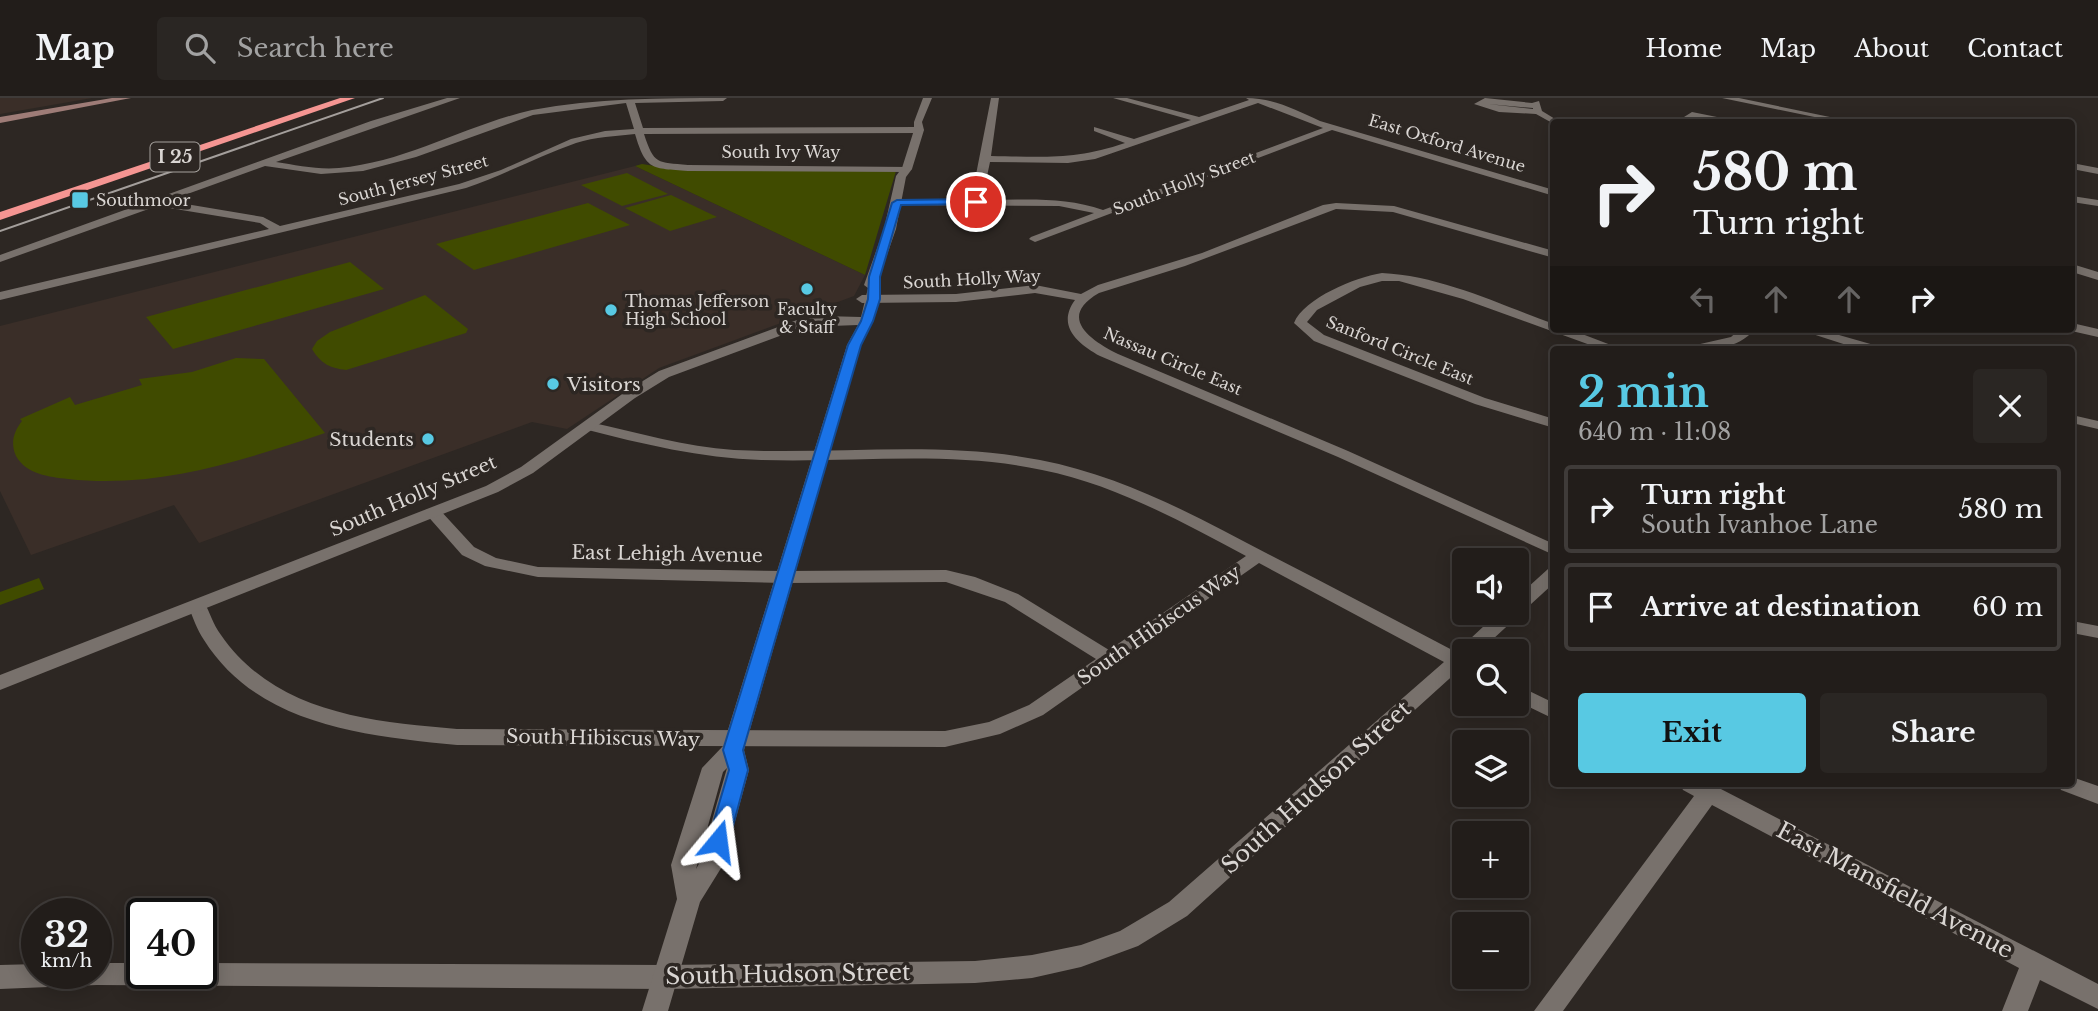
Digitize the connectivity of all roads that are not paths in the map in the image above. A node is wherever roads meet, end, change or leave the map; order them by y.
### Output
1 (106, 98) edge
2 (127, 98) edge
3 (328, 98) edge
4 (350, 98) edge
5 (456, 98) edge
6 (723, 98) edge
7 (995, 98) edge
8 (1117, 98) edge
9 (1726, 98) edge
10 (629, 99) edge
11 (1254, 99) edge
12 (1549, 99) edge
13 (1536, 104) edge
14 (0, 118) edge
15 (1553, 119) edge
16 (1686, 119) edge
17 (1714, 119) edge
18 (1834, 119) edge
19 (1200, 120) junction
20 (1332, 127) junction
21 (1097, 129) dead end
22 (638, 131) junction
23 (1135, 142) junction
24 (986, 159) junction
25 (265, 163) junction
26 (2075, 167) edge
27 (907, 169) junction
28 (2098, 172) edge
29 (1550, 192) edge
30 (2075, 199) edge
31 (157, 202) junction
32 (976, 202) junction
33 (897, 203) junction
34 (2098, 203) edge
35 (0, 205) edge
36 (1103, 213) junction
37 (0, 216) edge
38 (281, 231) junction
39 (1035, 239) dead end
40 (1550, 255) edge
41 (0, 259) edge
42 (2075, 269) edge
43 (2098, 276) edge
44 (0, 296) edge
45 (1083, 298) junction
46 (868, 299) junction
47 (861, 320) junction
48 (1550, 327) edge
49 (2075, 328) edge
50 (1567, 333) edge
51 (1744, 333) edge
52 (1818, 333) edge
53 (2098, 333) edge
54 (1605, 346) edge
55 (1710, 346) edge
56 (1862, 346) edge
57 (2075, 420) edge
58 (1550, 423) edge
59 (2098, 425) edge
60 (589, 426) junction
61 (821, 456) junction
62 (433, 513) junction
63 (1550, 548) edge
64 (1258, 556) junction
65 (785, 577) junction
66 (1550, 577) edge
67 (1529, 596) edge
68 (197, 606) junction
69 (1497, 625) edge
70 (2075, 628) edge
71 (2098, 632) edge
72 (1483, 639) edge
73 (1452, 651) edge
74 (1110, 659) junction
75 (1452, 668) edge
76 (0, 683) edge
77 (1529, 698) edge
78 (1550, 710) edge
79 (734, 745) junction
80 (2075, 786) edge
81 (1700, 789) edge
82 (2098, 795) edge
83 (2034, 963) junction
84 (0, 977) edge
85 (666, 977) junction
86 (2098, 997) edge
87 (655, 1011) edge
88 (1546, 1011) edge
89 (2015, 1011) edge

1 - 14 main road
2 - 14 main road
3 - 35 highway, I 25
4 - 37 highway, I 25
5 - 25 street
6 - 10 street
7 - 24 street
8 - 19 street
9 - 18 street
10 - 22 street
10 - 25 street
11 - 19 street
11 - 20 street, East Oxford Avenue
12 - 13 street
13 - 13 street
13 - 15 street
16 - 17 street
19 - 23 street
20 - 29 street, East Oxford Avenue
20 - 36 street, South Holly Street
21 - 23 street
22 - 27 street, South Ivy Way
22 - 27 street, South Jersey Street
22 - 38 street, South Jersey Street
23 - 24 street
24 - 32 street
25 - 31 street
26 - 28 street
27 - 33 street
30 - 34 street
31 - 38 street
31 - 41 street
32 - 33 street
32 - 36 street
33 - 46 street
36 - 39 street, South Holly Street
38 - 44 street, South Jersey Street
40 - 45 street
42 - 43 street
45 - 46 street, South Holly Way
45 - 63 street, Nassau Circle East
46 - 47 street
47 - 60 street, South Holly Street
47 - 61 street
48 - 58 street, Sanford Circle East
49 - 53 street
50 - 54 street, Sanford Circle East
51 - 55 street
52 - 56 street
57 - 59 street
60 - 61 street
60 - 62 street, South Holly Street
61 - 64 street
61 - 65 street
62 - 65 street, East Lehigh Avenue
62 - 68 street, South Holly Street
64 - 73 street
64 - 74 street, South Hibiscus Way
65 - 74 street, East Lehigh Avenue
65 - 79 street
66 - 67 street
68 - 76 street, South Holly Street
68 - 79 street, South Hibiscus Way
69 - 72 street, South Hudson Street
70 - 71 street
74 - 79 street, South Hibiscus Way
75 - 85 street, South Hudson Street
77 - 78 street
79 - 85 street
80 - 82 street
81 - 83 street, East Mansfield Avenue
81 - 88 street
83 - 86 street, East Mansfield Avenue
83 - 89 street
84 - 85 street, South Hudson Street
85 - 87 street

